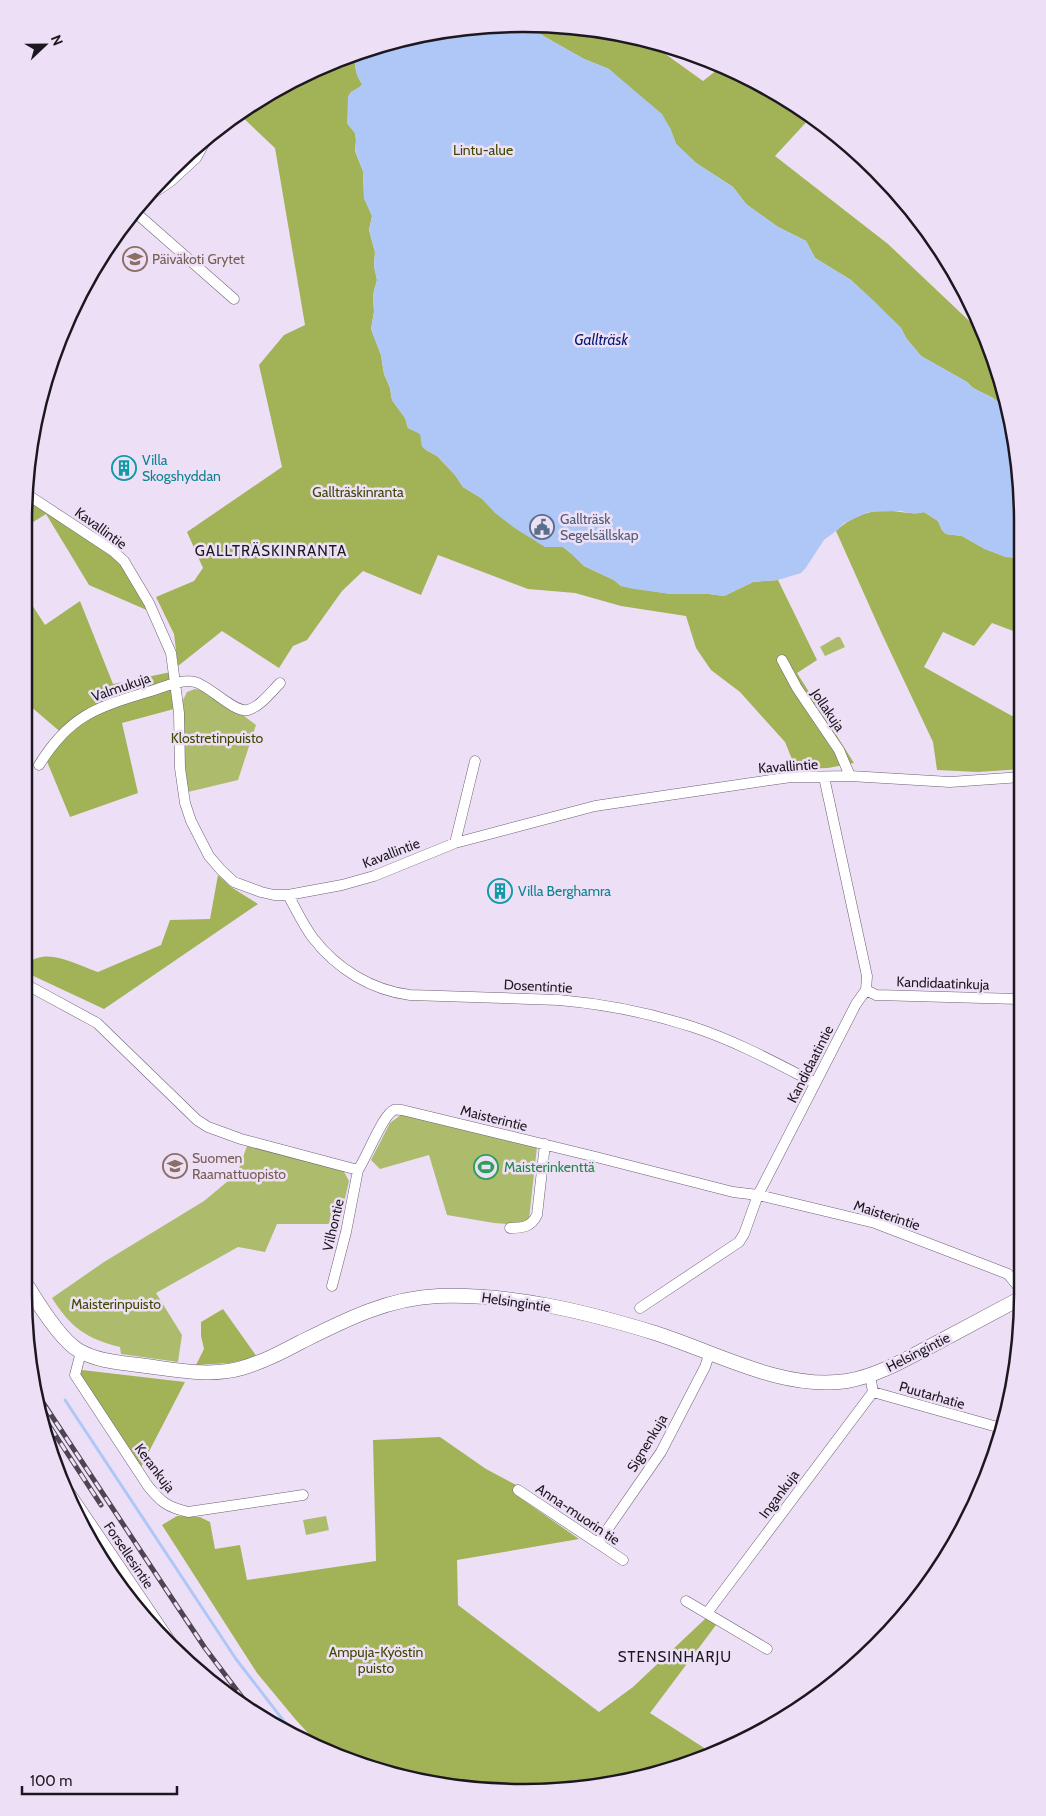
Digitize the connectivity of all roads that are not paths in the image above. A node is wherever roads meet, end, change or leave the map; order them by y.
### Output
1 (196, 157) edge
2 (174, 179) edge
3 (140, 217) edge
4 (234, 299) dead end
5 (34, 498) edge
6 (782, 660) dead end
7 (175, 683) junction
8 (280, 683) dead end
9 (475, 761) dead end
10 (39, 765) dead end
11 (850, 776) junction
12 (824, 777) junction
13 (1014, 777) edge
14 (454, 843) junction
15 (288, 895) junction
16 (32, 989) edge
17 (866, 990) junction
18 (1014, 999) edge
19 (815, 1083) junction
20 (545, 1144) junction
21 (358, 1170) junction
22 (758, 1195) junction
23 (510, 1228) dead end
24 (1014, 1281) edge
25 (332, 1286) dead end
26 (32, 1293) edge
27 (1013, 1302) edge
28 (640, 1308) dead end
29 (81, 1352) junction
30 (710, 1352) junction
31 (870, 1375) junction
32 (873, 1392) junction
33 (995, 1427) edge
34 (518, 1490) dead end
35 (303, 1495) dead end
36 (88, 1520) edge
37 (598, 1543) junction
38 (623, 1560) dead end
39 (686, 1601) dead end
40 (150, 1612) edge
41 (707, 1613) junction
42 (767, 1649) dead end

1 - 2 street
3 - 4 street
5 - 7 street, Kavallintie
6 - 11 street, Jollakuja
7 - 8 street
7 - 10 street, Valmukuja
7 - 15 street, Kavallintie
9 - 14 street
11 - 12 street, Kavallintie
11 - 13 street, Kavallintie
12 - 14 street, Kavallintie
12 - 17 street
14 - 15 street, Kavallintie
15 - 19 street, Dosentintie
16 - 21 street
17 - 18 street, Kandidaatinkuja
17 - 19 street, Kandidaatintie
19 - 22 street, Kandidaatintie
20 - 21 street, Maisterintie
20 - 22 street, Maisterintie
20 - 23 street
21 - 25 street, Vilhontie
22 - 24 street, Maisterintie
22 - 28 street, Kandidaatintie
26 - 29 main road, Helsingintie
27 - 31 main road, Helsingintie
29 - 30 main road, Helsingintie
29 - 35 street, Kerankuja
30 - 31 main road, Helsingintie
30 - 37 street, Signenkuja
31 - 32 street
32 - 33 street, Puutarhatie
32 - 41 street, Ingankuja
34 - 37 street, Anna-muorin tie
36 - 40 street, Forsellesintie
37 - 38 street, Anna-muorin tie
39 - 41 street
41 - 42 street

